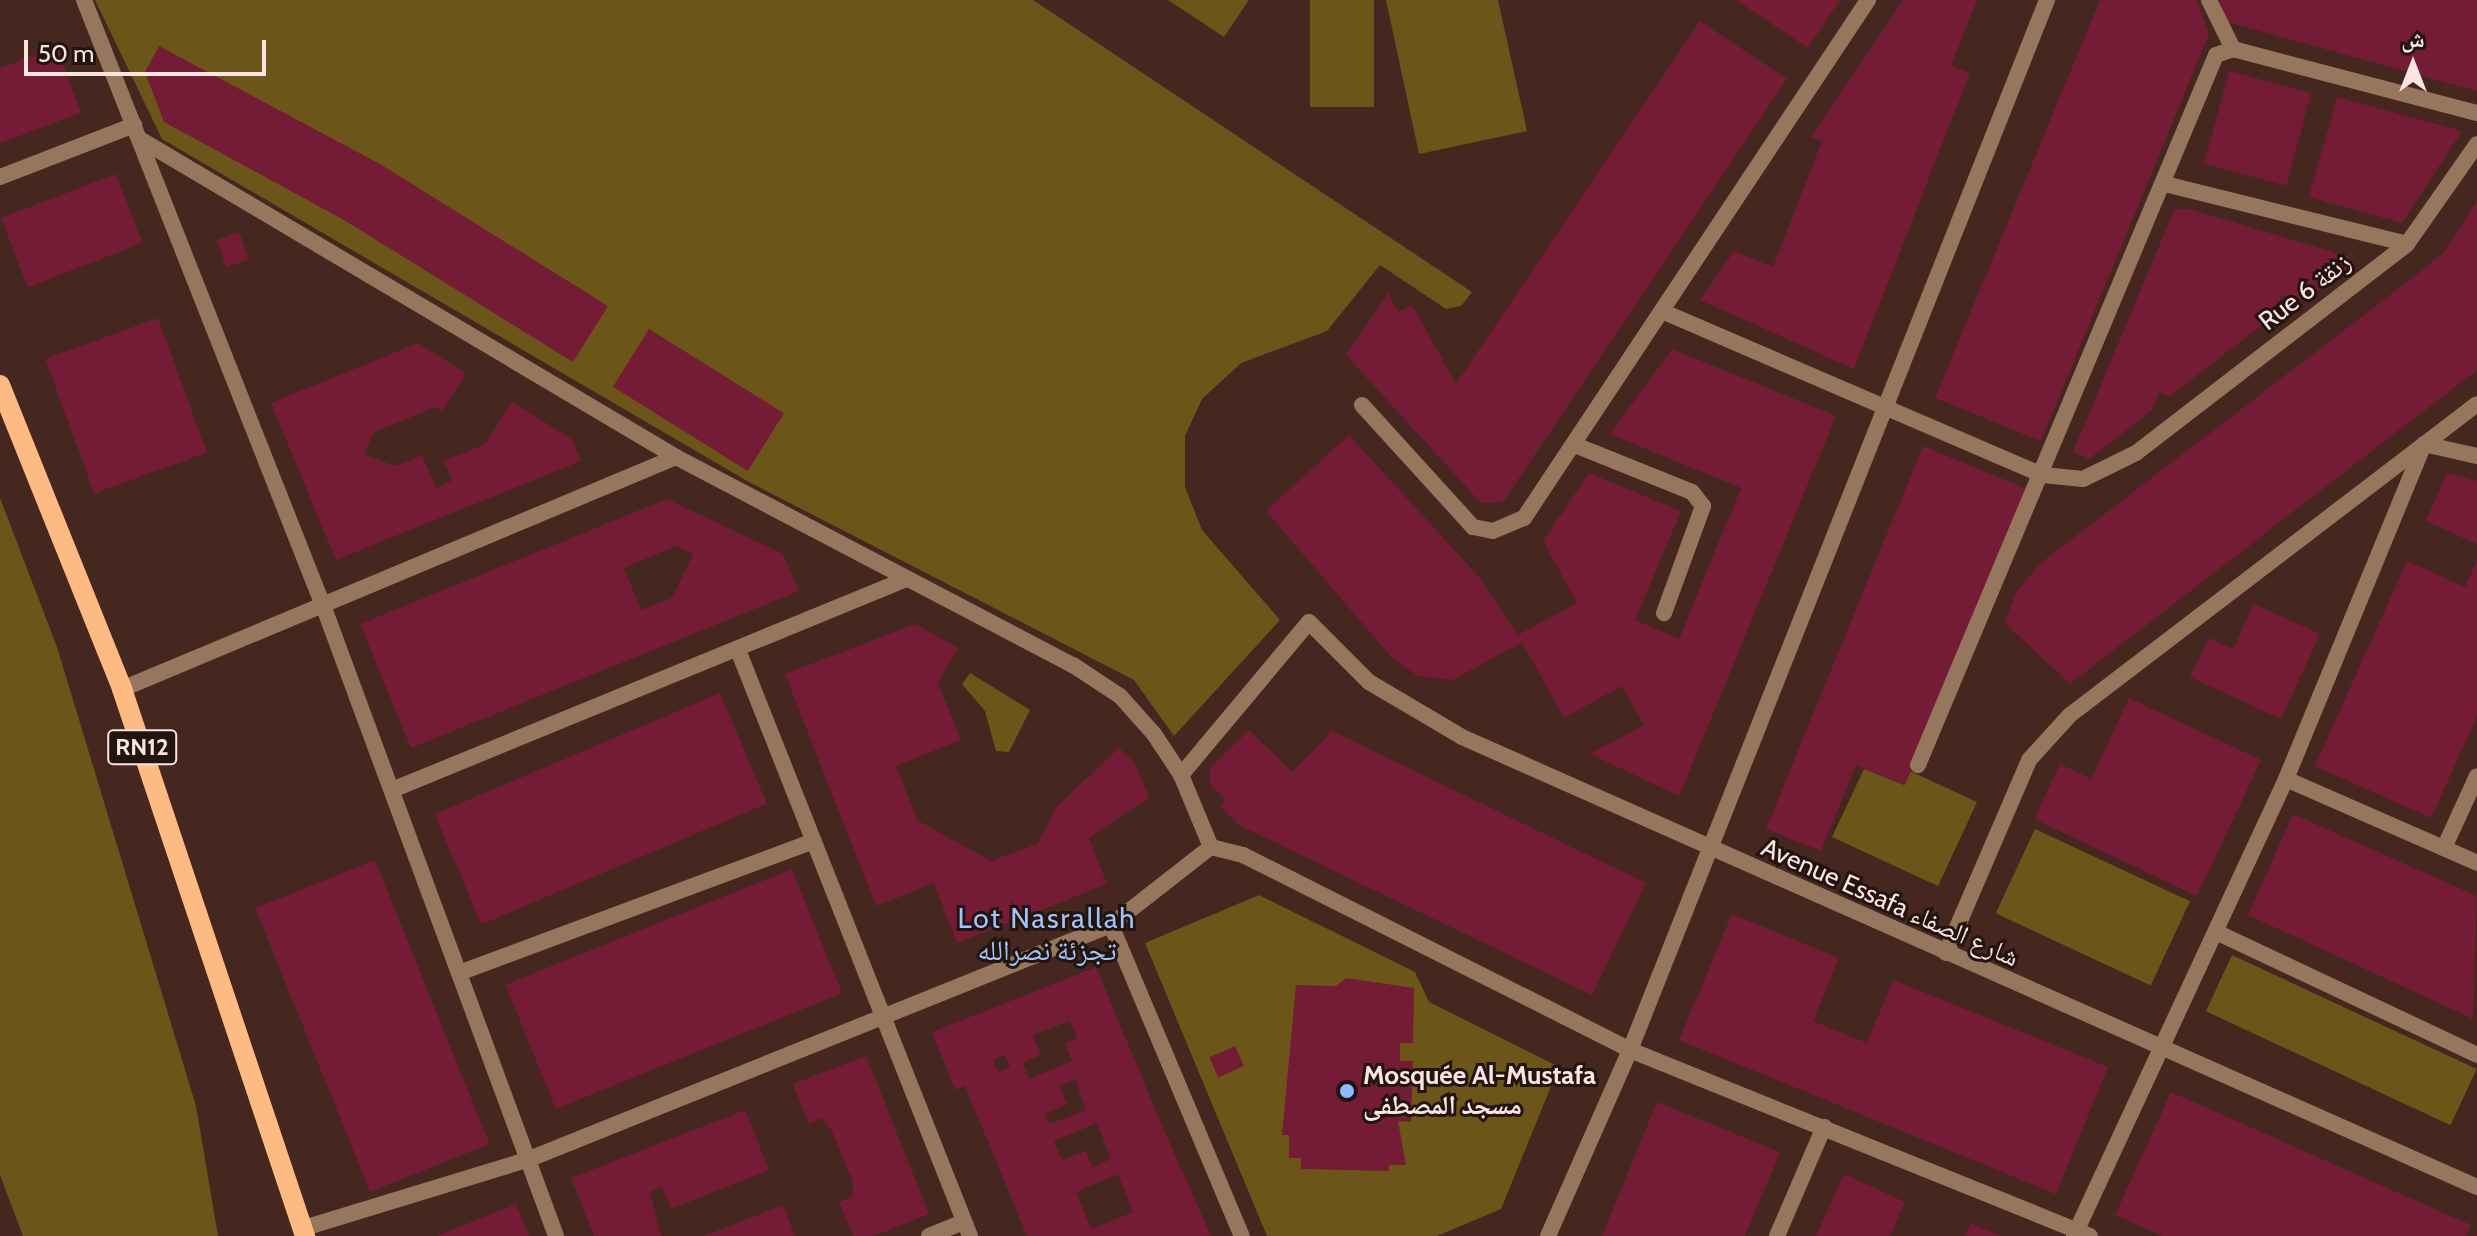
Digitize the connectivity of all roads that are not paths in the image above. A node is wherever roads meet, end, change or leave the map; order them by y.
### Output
1 (84, 0) edge
2 (1868, 0) edge
3 (2047, 0) edge
4 (2209, 0) edge
5 (2233, 49) junction
6 (2477, 113) edge
7 (134, 125) junction
8 (143, 141) junction
9 (2477, 144) edge
10 (0, 177) edge
11 (2165, 184) junction
12 (2407, 244) junction
13 (1664, 312) junction
14 (0, 385) edge
15 (2477, 404) edge
16 (1362, 405) dead end
17 (1887, 407) junction
18 (2424, 444) junction
19 (1575, 445) junction
20 (2477, 456) edge
21 (676, 457) junction
22 (2043, 475) junction
23 (904, 580) junction
24 (324, 608) junction
25 (1664, 613) dead end
26 (738, 650) junction
27 (122, 689) junction
28 (1918, 765) dead end
29 (1181, 775) junction
30 (2477, 776) edge
31 (2286, 779) junction
32 (392, 790) junction
33 (813, 841) junction
34 (1211, 847) junction
35 (1706, 848) junction
36 (2444, 848) junction
37 (2477, 863) edge
38 (1111, 925) junction
39 (2216, 932) junction
40 (1946, 953) junction
41 (459, 973) junction
42 (881, 1015) junction
43 (2159, 1047) junction
44 (1630, 1050) junction
45 (2477, 1055) edge
46 (1824, 1127) junction
47 (527, 1160) junction
48 (2477, 1187) edge
49 (967, 1229) edge
50 (305, 1232) edge
51 (2080, 1234) edge
52 (556, 1236) edge
53 (929, 1236) edge
54 (1242, 1236) edge
55 (1548, 1236) edge
56 (1777, 1236) edge

1 - 7 street
2 - 13 street
3 - 17 street
4 - 5 street
5 - 6 street
5 - 11 street
7 - 8 street
7 - 10 street
8 - 21 street
8 - 24 street
9 - 12 street, Rue 6 زنقة
11 - 12 street
11 - 22 street
12 - 22 street, Rue 6 زنقة
13 - 17 street, Rue 6 زنقة
13 - 19 street
14 - 27 main road, RN12
15 - 18 street
16 - 19 street
17 - 22 street, Rue 6 زنقة
17 - 35 street
18 - 20 street
18 - 31 street
18 - 40 street
19 - 25 street
21 - 23 street
21 - 24 street
22 - 28 street
23 - 26 street
23 - 29 street
24 - 27 street
24 - 32 street
26 - 32 street
26 - 33 street
27 - 50 main road, RN12
29 - 34 street
29 - 35 street, Avenue Essafa شارع الصفاء
30 - 36 street
31 - 36 street
31 - 39 street
32 - 41 street
33 - 41 street
33 - 42 street
34 - 38 street
34 - 44 street
35 - 40 street, Avenue Essafa شارع الصفاء
35 - 44 street
36 - 37 street
38 - 42 street
38 - 54 street
39 - 43 street
39 - 45 street
40 - 43 street, Avenue Essafa شارع الصفاء
41 - 47 street
42 - 47 street
42 - 49 street
43 - 48 street, Avenue Essafa شارع الصفاء
43 - 51 street
44 - 46 street
44 - 55 street
46 - 51 street
46 - 56 street
47 - 50 street
47 - 52 street
49 - 53 street

